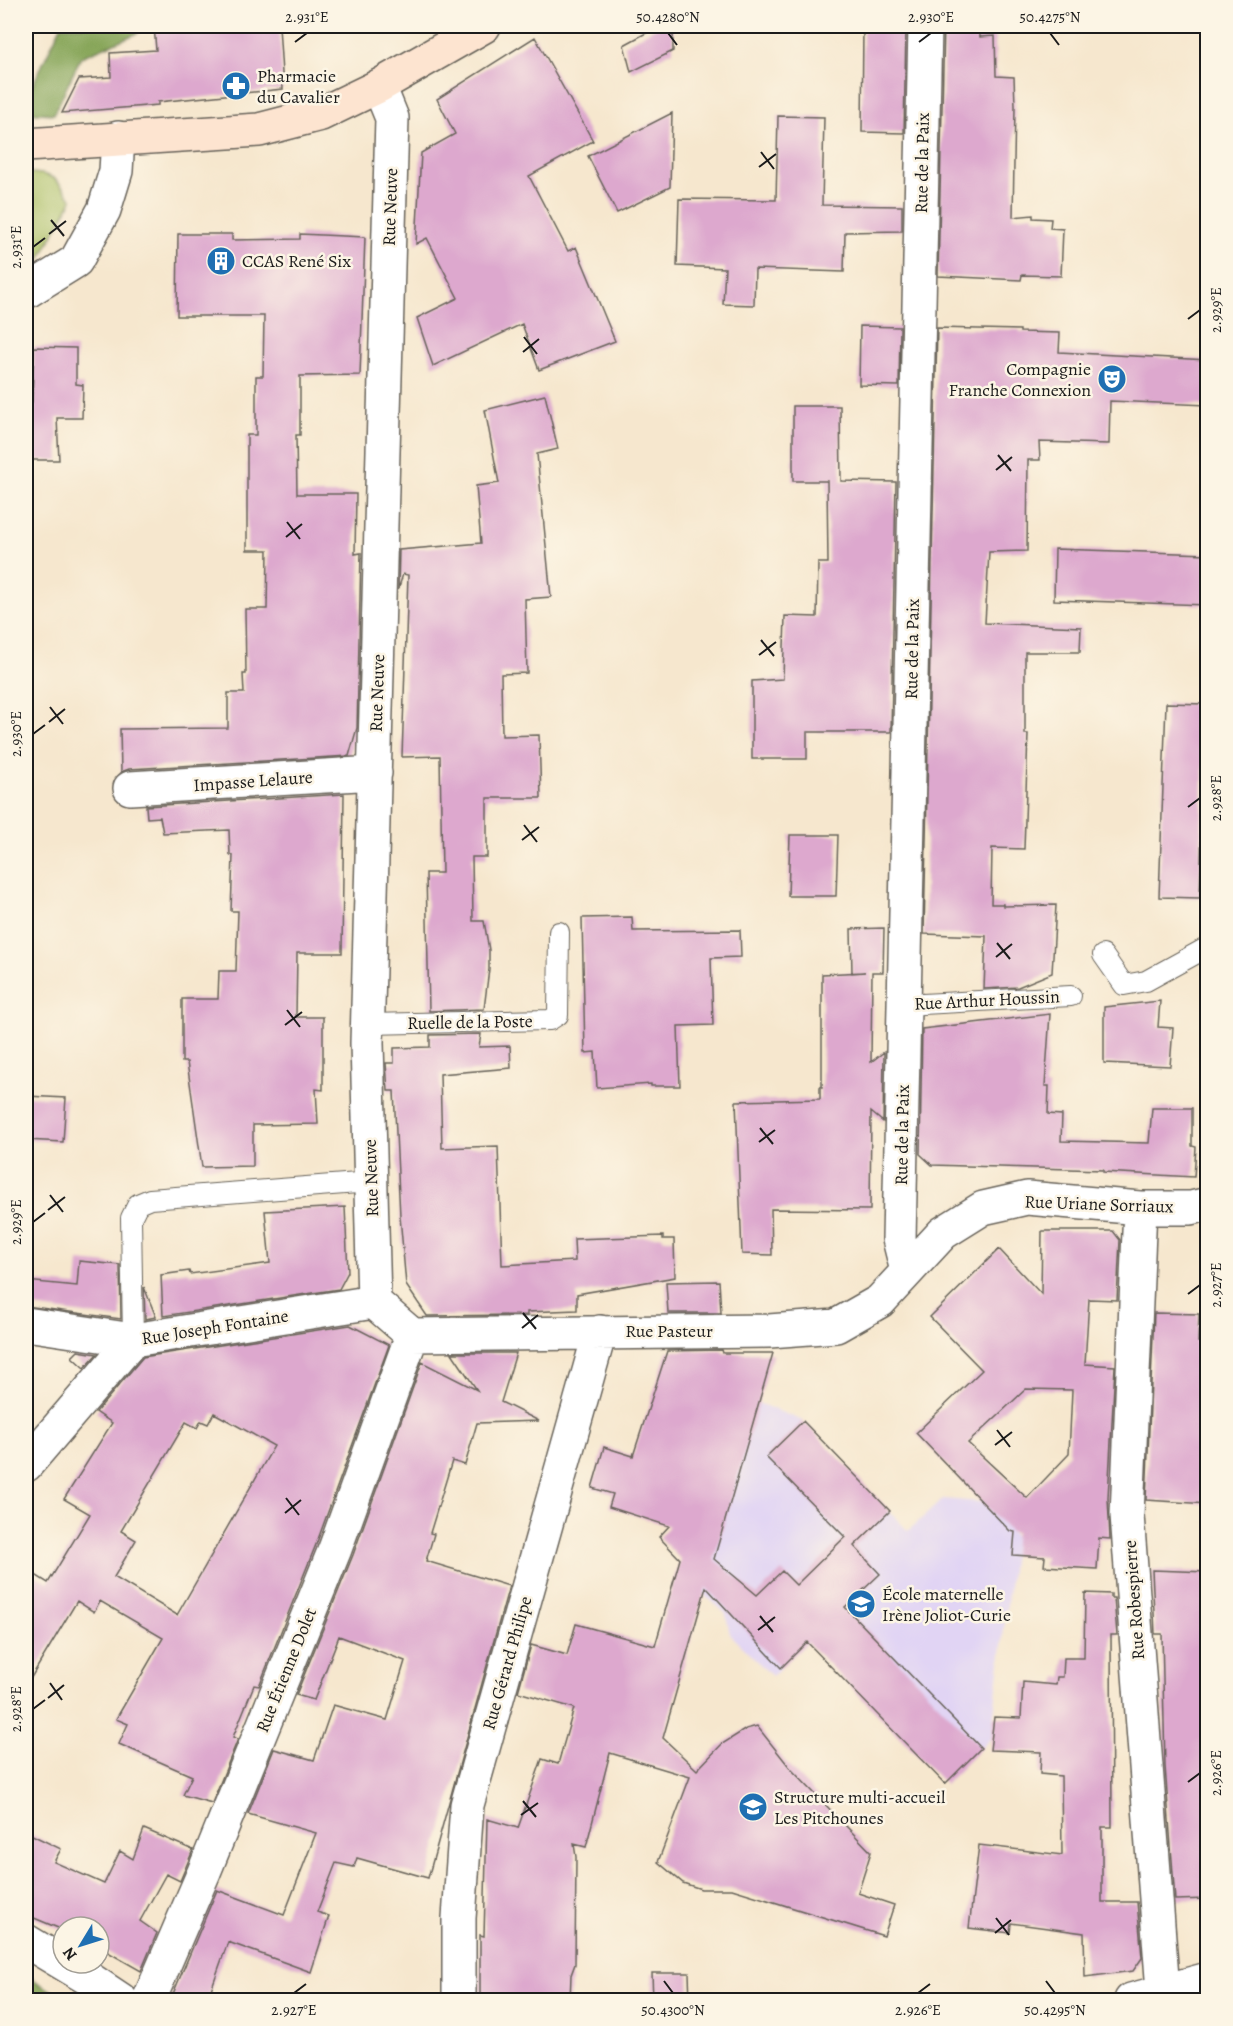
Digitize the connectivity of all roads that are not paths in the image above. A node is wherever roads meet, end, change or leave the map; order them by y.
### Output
1 (484, 26) edge
2 (925, 26) edge
3 (379, 86) junction
4 (118, 138) junction
5 (26, 145) edge
6 (26, 292) edge
7 (375, 773) junction
8 (130, 788) dead end
9 (559, 932) dead end
10 (1208, 947) edge
11 (1103, 955) dead end
12 (1071, 996) dead end
13 (904, 1005) junction
14 (369, 1024) junction
15 (371, 1182) junction
16 (1208, 1204) edge
17 (1140, 1208) junction
18 (907, 1271) junction
19 (374, 1302) junction
20 (26, 1324) edge
21 (600, 1332) junction
22 (412, 1335) junction
23 (133, 1340) junction
24 (26, 1465) edge
25 (26, 1941) edge
26 (1208, 1979) edge
27 (1163, 1991) junction
28 (121, 2001) edge
29 (149, 2001) edge
30 (459, 2001) edge
31 (1131, 2001) edge

1 - 3 street
2 - 13 street, Rue de la Paix
3 - 4 street
3 - 7 street, Rue Neuve
4 - 5 street
4 - 6 street
7 - 8 street, Impasse Lelaure
7 - 14 street, Rue Neuve
9 - 14 lane, Ruelle de la Poste
10 - 11 lane
12 - 13 lane, Rue Arthur Houssin
13 - 18 street, Rue de la Paix
14 - 15 street, Rue Neuve
15 - 19 street, Rue Neuve
15 - 23 lane
16 - 17 street, Rue Uriane Sorriaux
17 - 18 street, Rue Uriane Sorriaux
17 - 27 street, Rue Robespierre
18 - 21 street, Rue Pasteur
19 - 22 street
19 - 23 street, Rue Joseph Fontaine
20 - 23 street
21 - 22 street, Rue Pasteur
21 - 30 street, Rue Gérard Philipe
22 - 29 street, Rue Étienne Dolet
23 - 24 street, Rue Joseph Fontaine
25 - 28 street
26 - 27 street
27 - 31 street

